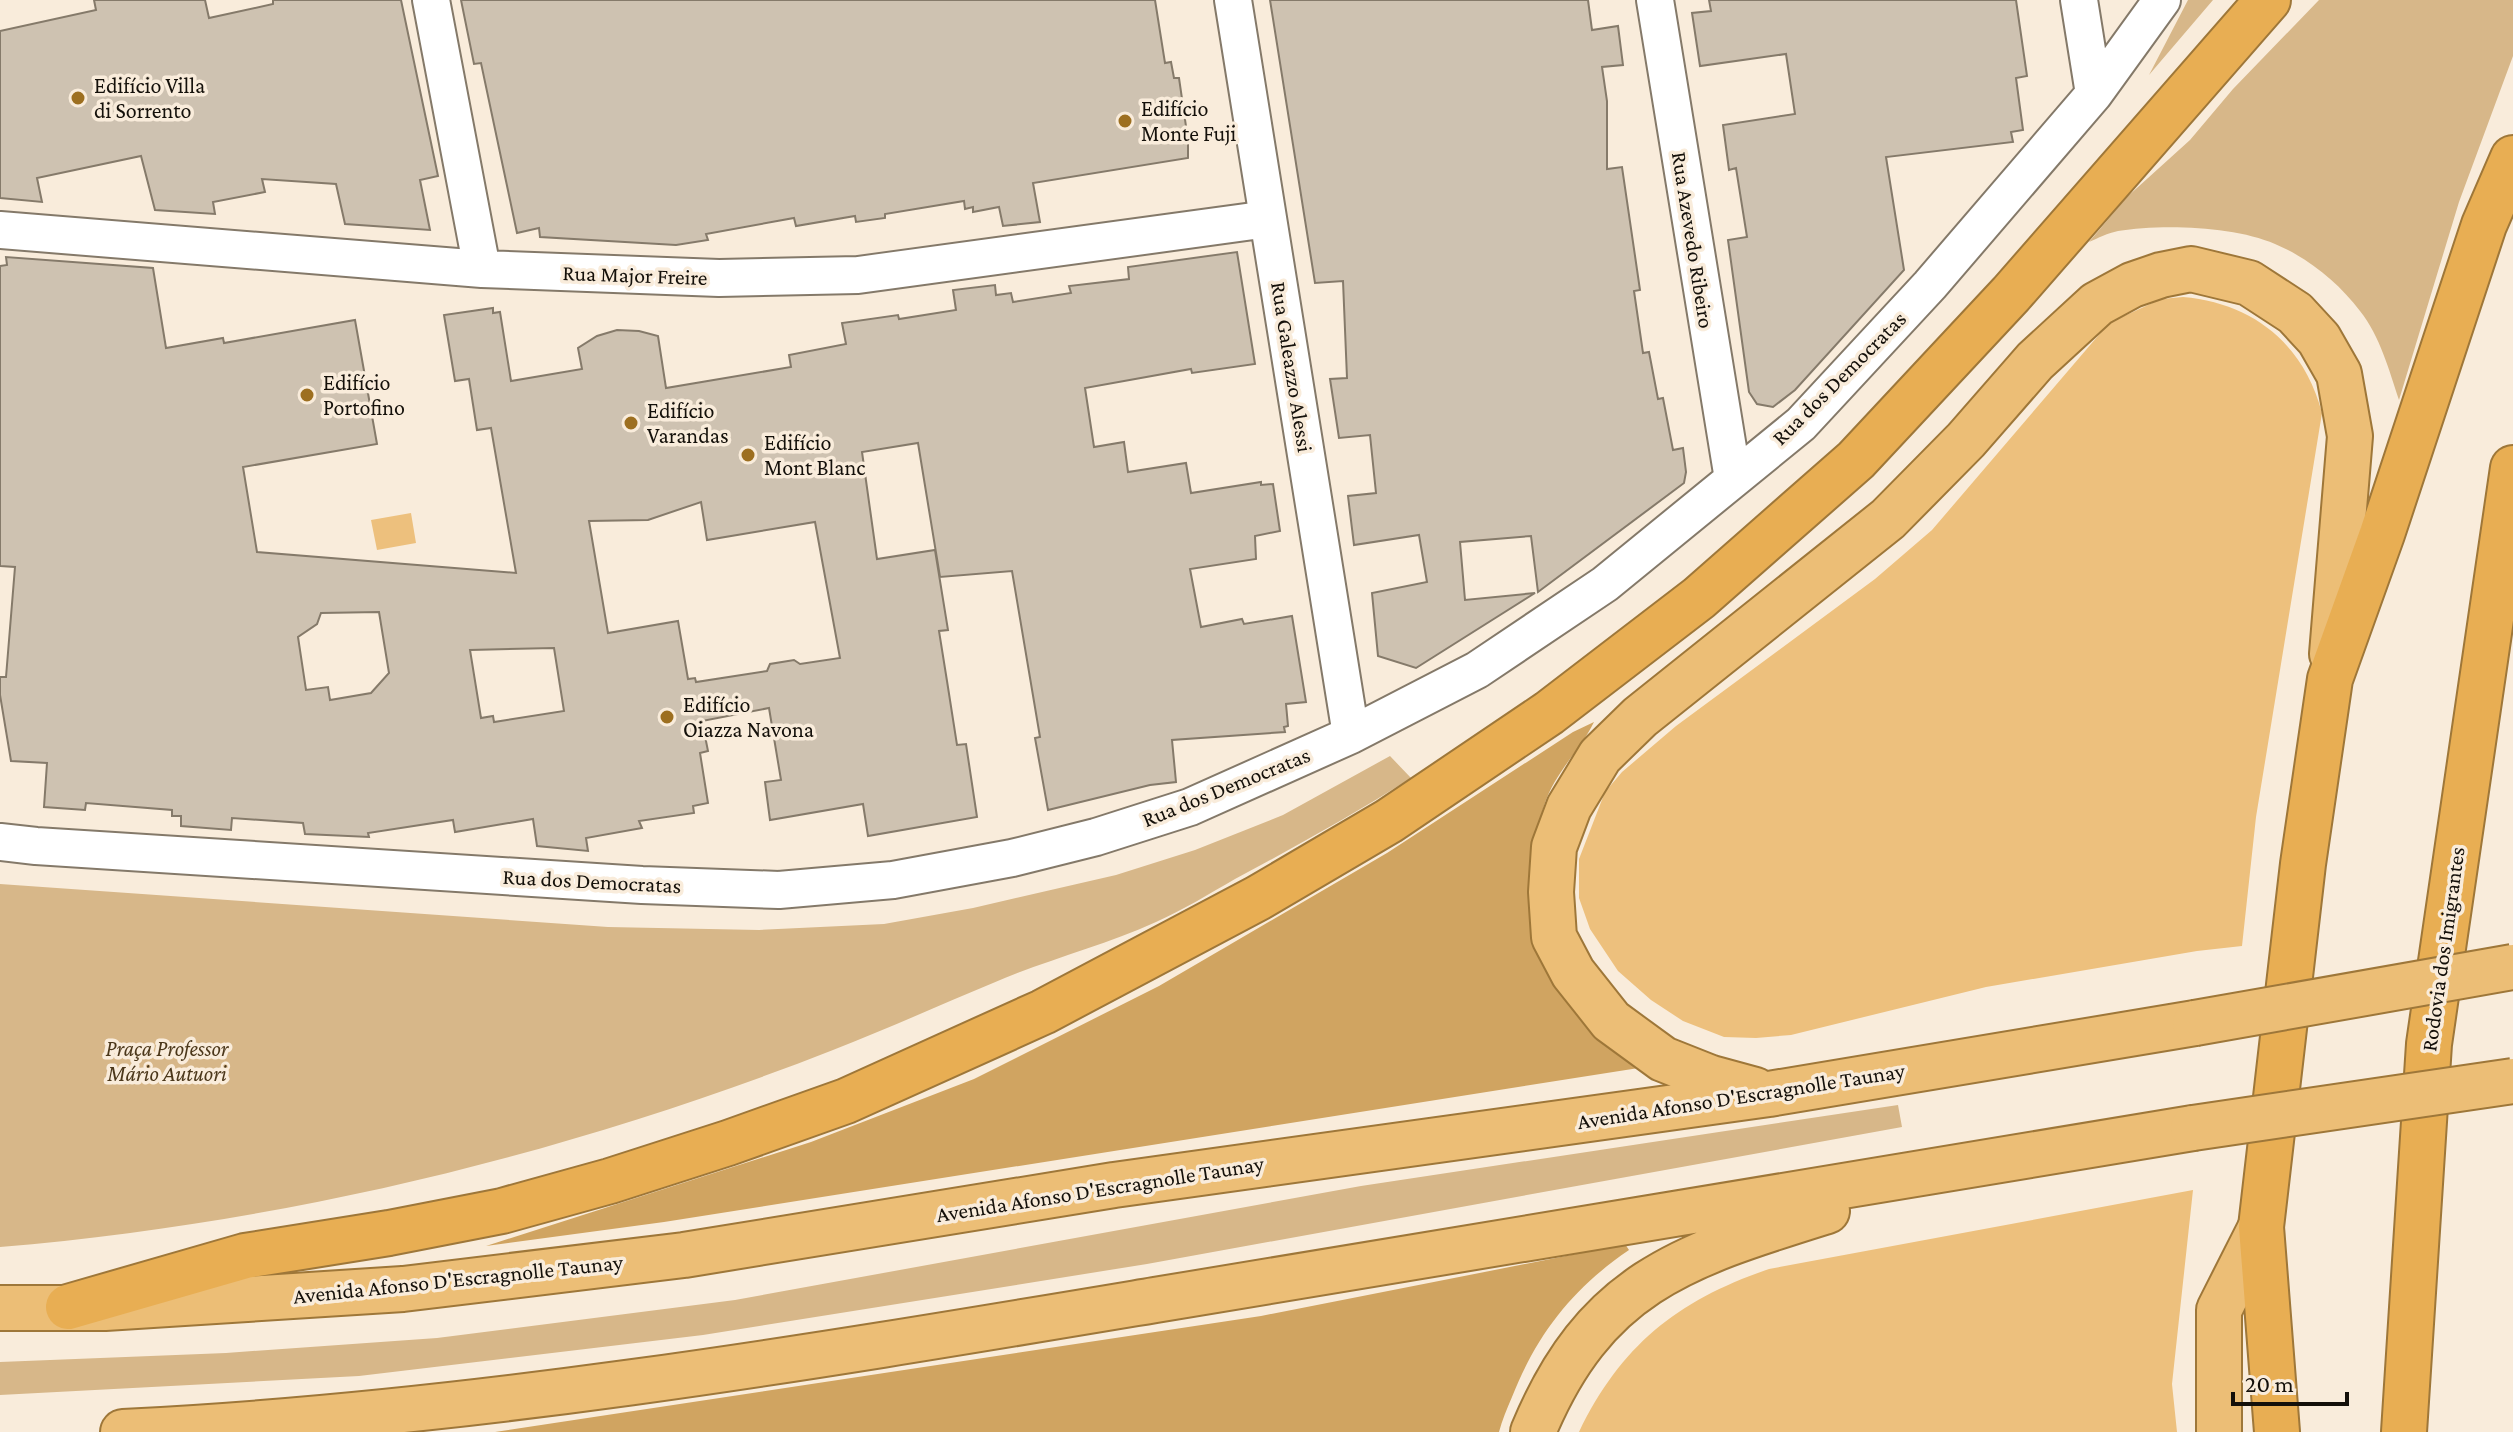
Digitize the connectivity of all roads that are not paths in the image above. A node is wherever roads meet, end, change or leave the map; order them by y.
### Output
1 (431, 0) edge
2 (1233, 0) edge
3 (1655, 0) edge
4 (2079, 0) edge
5 (2162, 0) edge
6 (2268, 0) edge
7 (2094, 94) junction
8 (2513, 158) edge
9 (1268, 219) junction
10 (0, 230) edge
11 (482, 269) junction
12 (2513, 468) edge
13 (1733, 479) junction
14 (2330, 679) junction
15 (1351, 735) junction
16 (0, 842) edge
17 (2513, 967) edge
18 (2513, 1081) edge
19 (1769, 1094) junction
20 (1973, 1164) junction
21 (2261, 1227) junction
22 (68, 1307) junction
23 (0, 1308) edge
24 (123, 1432) edge
25 (1533, 1432) edge
26 (2219, 1432) edge
27 (2277, 1432) edge
28 (2404, 1432) edge

1 - 11 street
2 - 9 street, Rua Galeazzo Alessi
3 - 13 street, Rua Azevedo Ribeiro
4 - 7 street
5 - 7 street, Rua dos Democratas
6 - 22 highway
7 - 13 street, Rua dos Democratas
8 - 14 highway
9 - 11 street, Rua Major Freire
9 - 15 street, Rua Galeazzo Alessi
10 - 11 street, Rua Major Freire
12 - 28 highway, Rodovia dos Imigrantes
13 - 15 street, Rua dos Democratas
14 - 19 highway
14 - 21 highway
15 - 16 street, Rua dos Democratas
17 - 19 highway, Avenida Afonso D'Escragnolle Taunay, bridge
18 - 20 highway, bridge
19 - 22 highway, Avenida Afonso D'Escragnolle Taunay
20 - 24 highway
20 - 25 highway
21 - 26 highway
21 - 27 highway
22 - 23 highway, Avenida Afonso D'Escragnolle Taunay

